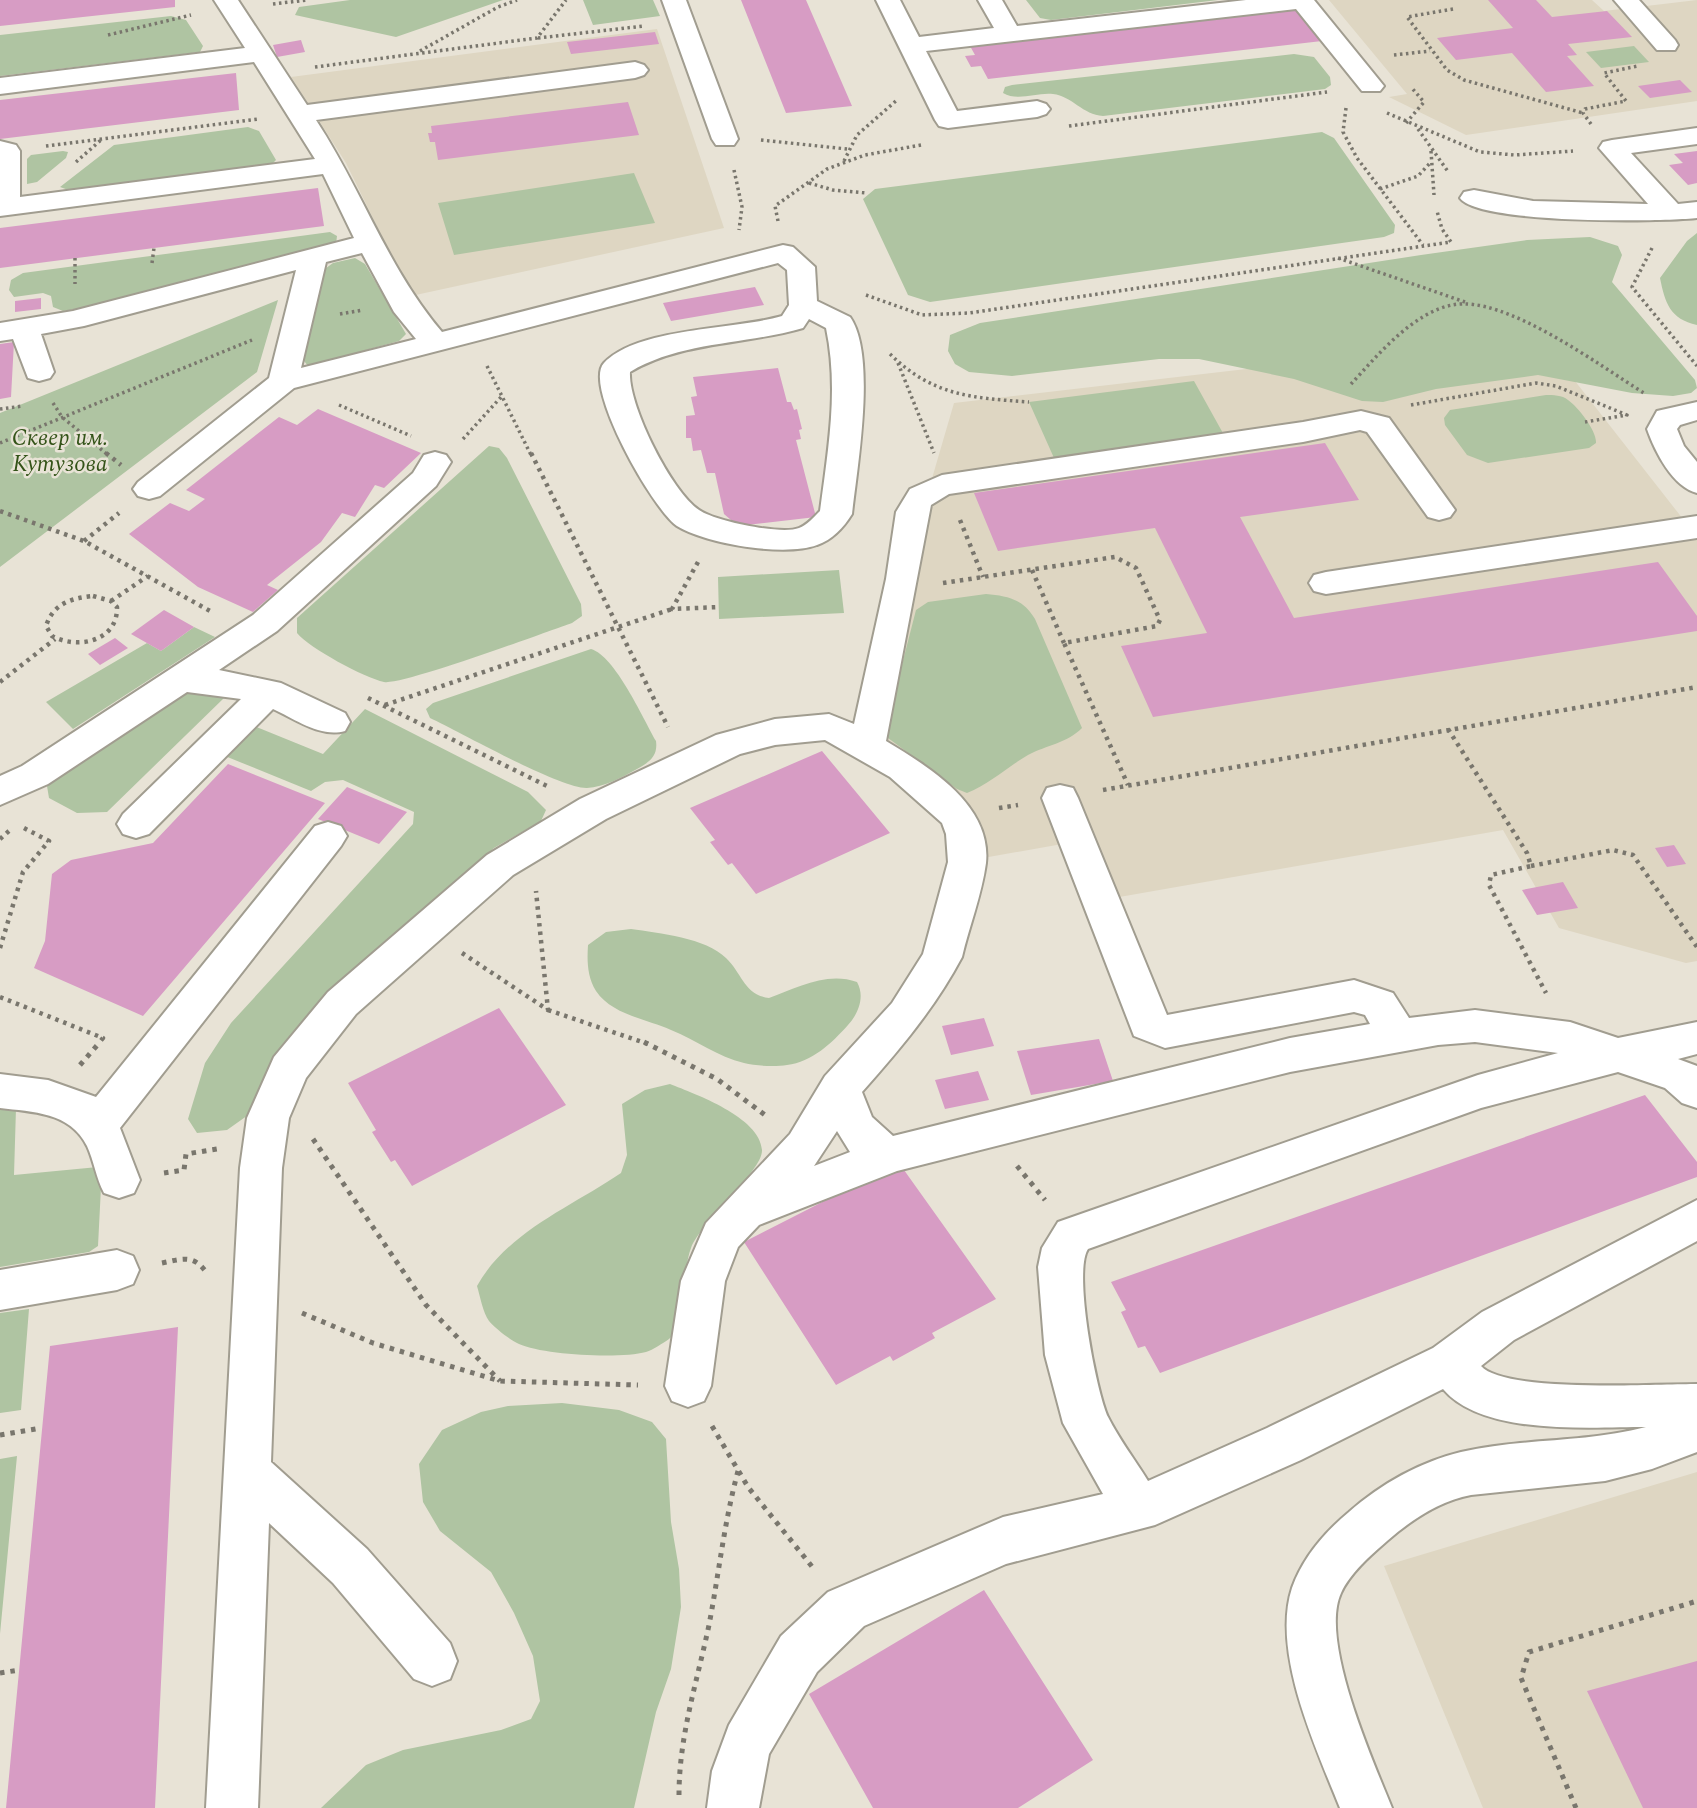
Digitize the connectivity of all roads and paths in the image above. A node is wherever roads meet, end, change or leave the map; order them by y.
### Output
1 (226, 0) edge
2 (517, 0) edge
3 (566, 0) edge
4 (888, 0) edge
5 (990, 0) edge
6 (1301, 0) edge
7 (1626, 0) edge
8 (1453, 9) dead end
9 (678, 11) edge
10 (1010, 34) junction
11 (537, 38) junction
12 (911, 45) junction
13 (1666, 45) joint
14 (1431, 51) junction
15 (417, 54) junction
16 (1387, 56) dead end
17 (267, 63) junction
18 (635, 71) dead end
19 (929, 80) junction
20 (0, 86) edge
21 (1373, 90) junction
22 (1037, 109) dead end
23 (1583, 113) junction
24 (299, 114) junction
25 (1056, 128) dead end
26 (1418, 128) junction
27 (1694, 130) edge
28 (725, 139) junction
29 (933, 144) dead end
30 (1612, 148) junction
31 (848, 149) junction
32 (3, 150) edge
33 (1432, 161) dead end
34 (844, 162) junction
35 (332, 164) junction
36 (808, 183) junction
37 (1380, 189) junction
38 (866, 193) dead end
39 (1474, 198) joint
40 (3, 208) edge
41 (1684, 212) edge
42 (1451, 242) dead end
43 (370, 243) junction
44 (1653, 244) dead end
45 (1423, 246) junction
46 (1337, 257) junction
47 (313, 258) junction
48 (792, 260) junction
49 (1468, 303) junction
50 (803, 305) junction
51 (374, 308) dead end
52 (298, 321) junction
53 (12, 330) edge
54 (845, 341) junction
55 (435, 344) junction
56 (1697, 366) edge
57 (490, 371) dead end
58 (39, 372) joint
59 (283, 382) junction
60 (502, 396) junction
61 (1029, 402) dead end
62 (1688, 412) edge
63 (62, 417) junction
64 (1371, 422) junction
65 (1585, 422) dead end
66 (1303, 432) junction
67 (0, 443) edge
68 (435, 462) junction
69 (1697, 483) edge
70 (149, 488) junction
71 (1439, 510) dead end
72 (0, 511) edge
73 (1697, 527) edge
74 (715, 531) junction
75 (84, 541) junction
76 (973, 555) dead end
77 (1032, 570) junction
78 (148, 576) junction
79 (983, 577) junction
80 (1326, 583) dead end
81 (902, 590) junction
82 (111, 601) junction
83 (719, 607) dead end
84 (204, 608) dead end
85 (672, 609) junction
86 (618, 626) junction
87 (55, 639) junction
88 (1064, 643) junction
89 (181, 679) junction
90 (0, 682) edge
91 (1697, 687) edge
92 (270, 692) junction
93 (361, 695) dead end
94 (384, 706) junction
95 (664, 720) dead end
96 (332, 722) dead end
97 (1448, 729) junction
98 (867, 746) junction
99 (507, 766) dead end
100 (1128, 785) junction
101 (0, 792) edge
102 (1060, 798) junction
103 (957, 815) junction
104 (17, 824) dead end
105 (136, 824) dead end
106 (328, 836) dead end
107 (532, 845) junction
108 (1531, 866) junction
109 (426, 929) junction
110 (1697, 947) edge
111 (0, 948) edge
112 (0, 997) edge
113 (548, 1010) junction
114 (1399, 1035) junction
115 (103, 1038) dead end
116 (1570, 1038) junction
117 (1697, 1038) edge
118 (1618, 1055) junction
119 (289, 1069) junction
120 (840, 1088) junction
121 (0, 1091) edge
122 (1697, 1091) edge
123 (98, 1125) junction
124 (988, 1130) junction
125 (264, 1142) junction
126 (805, 1147) junction
127 (892, 1154) junction
128 (119, 1181) joint
129 (748, 1211) junction
130 (1697, 1219) edge
131 (1073, 1235) junction
132 (117, 1270) dead end
133 (0, 1290) edge
134 (295, 1310) dead end
135 (1449, 1363) junction
136 (500, 1381) junction
137 (688, 1386) junction
138 (1697, 1405) edge
139 (41, 1428) dead end
140 (1697, 1428) edge
141 (0, 1435) edge
142 (738, 1470) junction
143 (249, 1473) junction
144 (1138, 1509) junction
145 (1697, 1601) edge
146 (846, 1609) junction
147 (432, 1661) dead end
148 (19, 1670) dead end
149 (0, 1673) edge
150 (232, 1808) edge
151 (679, 1808) edge
152 (733, 1808) edge
153 (1366, 1808) edge
154 (1576, 1808) edge

1 - 17 lane
2 - 15 path
3 - 11 path
4 - 12 lane
5 - 10 lane
6 - 10 lane
6 - 21 lane
7 - 13 lane
8 - 14 path
9 - 11 path
9 - 28 lane
10 - 12 lane
11 - 15 path
12 - 19 lane
13 - 23 path
14 - 16 path
14 - 23 path
15 - 17 path
17 - 20 lane
17 - 24 lane
18 - 24 lane
19 - 22 lane
19 - 31 path
21 - 25 path
21 - 26 path
21 - 37 path
23 - 30 path
24 - 32 path
24 - 35 lane
26 - 30 path
26 - 39 path
27 - 30 lane
28 - 31 path
28 - 48 path
29 - 34 path
30 - 41 lane
31 - 34 path
32 - 40 lane
33 - 37 path
34 - 36 path
35 - 40 lane
35 - 43 lane
36 - 38 path
36 - 48 path
37 - 45 path
39 - 41 lane
42 - 45 path
43 - 47 lane
43 - 55 lane
44 - 56 path
45 - 46 path
46 - 48 path
46 - 49 path
47 - 52 lane
47 - 53 lane
48 - 50 lane
48 - 55 lane
49 - 62 path
49 - 66 path
50 - 54 lane
50 - 74 lane
51 - 52 path
52 - 59 lane
52 - 63 path
53 - 58 lane
54 - 61 path
54 - 74 lane
55 - 59 lane
57 - 60 path
58 - 63 path
59 - 68 path
59 - 70 lane
60 - 68 path
60 - 86 path
62 - 69 lane
63 - 67 path
63 - 70 path
64 - 65 path
64 - 66 lane
64 - 71 lane
66 - 81 lane
68 - 89 lane
70 - 75 path
72 - 75 path
73 - 80 lane
74 - 85 path
75 - 78 path
76 - 79 path
77 - 79 path
77 - 88 path
77 - 88 path
78 - 82 path
78 - 84 path
79 - 81 path
81 - 98 lane
82 - 87 path
82 - 87 path
83 - 85 path
85 - 86 path
86 - 94 path
86 - 95 path
87 - 90 path
88 - 100 path
89 - 92 lane
89 - 101 lane
91 - 97 path
92 - 96 lane
92 - 105 lane
93 - 94 path
94 - 99 path
97 - 100 path
97 - 108 path
98 - 103 lane
98 - 107 lane
100 - 102 path
102 - 103 path
102 - 114 lane
103 - 120 lane
104 - 111 path
106 - 123 lane
107 - 109 lane
107 - 113 path
108 - 110 path
108 - 116 path
109 - 113 path
109 - 119 lane
112 - 115 path
113 - 126 path
114 - 116 lane
114 - 124 lane
116 - 118 lane
117 - 118 lane
118 - 122 lane
118 - 131 lane
119 - 125 lane
119 - 136 path
120 - 126 lane
120 - 127 lane
121 - 123 lane
123 - 128 lane
124 - 127 lane
124 - 131 path
125 - 128 path
125 - 143 lane
126 - 129 lane
127 - 129 lane
129 - 137 lane
130 - 135 lane
131 - 144 lane
132 - 133 lane
134 - 136 path
135 - 138 lane
135 - 144 lane
136 - 137 path
137 - 142 path
139 - 141 path
140 - 153 lane
142 - 146 path
142 - 151 path
143 - 147 lane
143 - 150 lane
144 - 146 lane
145 - 154 path
146 - 152 lane
148 - 149 path

